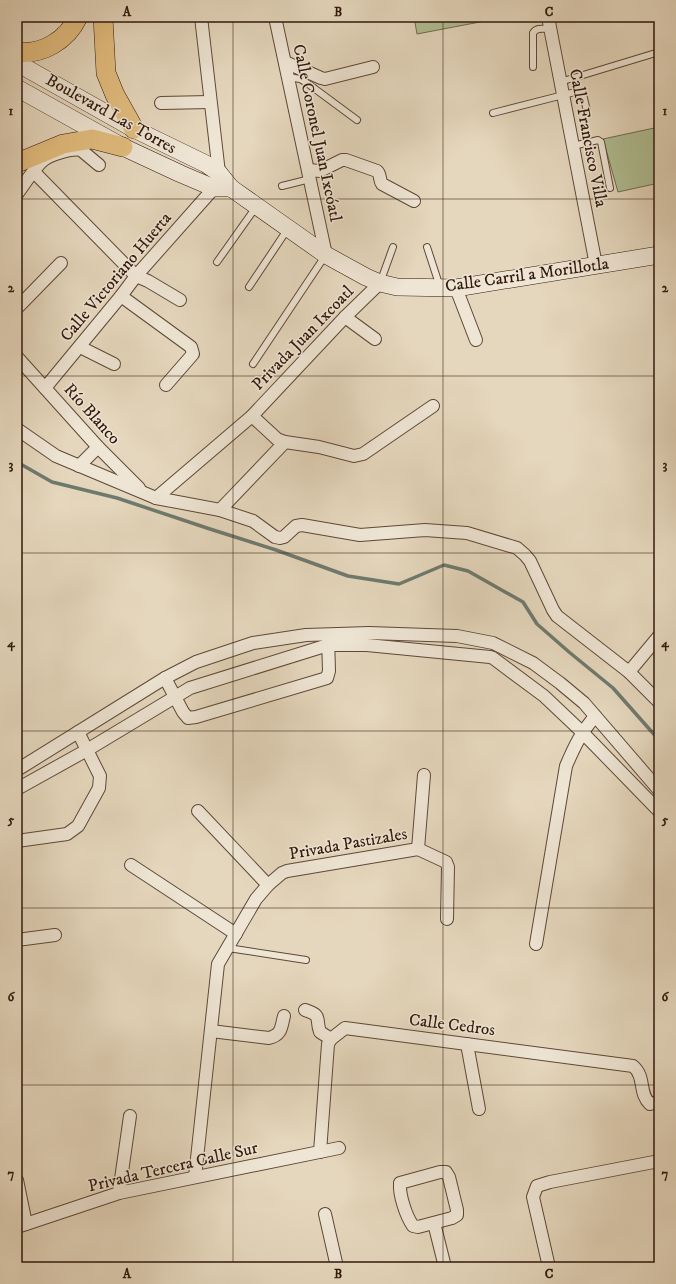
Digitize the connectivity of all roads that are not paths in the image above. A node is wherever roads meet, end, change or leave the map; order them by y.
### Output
1 (78, 17) edge
2 (103, 17) edge
3 (201, 17) edge
4 (275, 17) edge
5 (549, 23) edge
6 (17, 52) edge
7 (659, 52) edge
8 (285, 62) junction
9 (17, 63) edge
10 (373, 66) dead end
11 (533, 67) dead end
12 (289, 77) junction
13 (560, 82) junction
14 (17, 88) edge
15 (563, 95) junction
16 (210, 102) junction
17 (161, 104) dead end
18 (586, 111) dead end
19 (493, 113) dead end
20 (357, 120) dead end
21 (134, 129) junction
22 (573, 146) junction
23 (123, 147) junction
24 (17, 163) edge
25 (99, 165) dead end
26 (34, 172) junction
27 (309, 174) junction
28 (213, 175) junction
29 (282, 186) dead end
30 (610, 188) dead end
31 (17, 194) edge
32 (414, 201) dead end
33 (256, 207) junction
34 (288, 228) junction
35 (393, 247) dead end
36 (427, 247) dead end
37 (326, 255) junction
38 (659, 255) edge
39 (217, 262) dead end
40 (61, 263) dead end
41 (596, 265) junction
42 (136, 276) junction
43 (380, 283) junction
44 (249, 287) dead end
45 (448, 288) junction
46 (121, 296) junction
47 (180, 300) dead end
48 (17, 306) edge
49 (345, 318) junction
50 (375, 339) dead end
51 (476, 340) dead end
52 (80, 347) junction
53 (17, 357) edge
54 (114, 364) dead end
55 (253, 364) dead end
56 (166, 385) dead end
57 (45, 388) junction
58 (433, 406) dead end
59 (252, 416) junction
60 (17, 429) edge
61 (285, 442) junction
62 (98, 447) junction
63 (79, 466) junction
64 (144, 493) junction
65 (156, 498) junction
66 (220, 510) junction
67 (659, 636) edge
68 (328, 639) junction
69 (629, 672) junction
70 (164, 678) junction
71 (175, 696) junction
72 (659, 702) edge
73 (595, 716) junction
74 (78, 732) junction
75 (582, 732) junction
76 (87, 750) junction
77 (17, 770) edge
78 (424, 775) dead end
79 (17, 790) edge
80 (659, 790) edge
81 (198, 811) dead end
82 (659, 811) edge
83 (17, 841) edge
84 (418, 849) junction
85 (131, 865) dead end
86 (268, 885) junction
87 (447, 919) dead end
88 (236, 934) junction
89 (55, 935) dead end
90 (17, 940) edge
91 (536, 944) dead end
92 (228, 948) junction
93 (306, 960) dead end
94 (305, 1010) dead end
95 (284, 1016) dead end
96 (211, 1032) junction
97 (331, 1039) junction
98 (467, 1044) junction
99 (659, 1102) edge
100 (479, 1109) dead end
101 (130, 1116) dead end
102 (339, 1148) dead end
103 (320, 1152) junction
104 (659, 1161) edge
105 (195, 1177) junction
106 (17, 1180) edge
107 (119, 1193) junction
108 (326, 1214) dead end
109 (434, 1223) junction
110 (22, 1226) edge
111 (337, 1267) edge
112 (445, 1267) edge
113 (550, 1267) edge

1 - 6 main road
2 - 21 main road
3 - 16 street
4 - 8 street, Calle Coronel Juan Ixcóatl
5 - 11 lane
5 - 13 street, Calle Francisco Villa
7 - 13 lane
8 - 10 street
8 - 12 street, Calle Coronel Juan Ixcóatl
9 - 21 street, Boulevard Las Torres
12 - 20 lane
12 - 27 street, Calle Coronel Juan Ixcóatl
13 - 15 street, Calle Francisco Villa
14 - 23 street, Boulevard Las Torres
15 - 18 lane
15 - 19 lane
15 - 22 street, Calle Francisco Villa
16 - 17 street
16 - 28 street
21 - 28 street, Boulevard Las Torres
22 - 30 lane
22 - 41 street, Calle Francisco Villa
23 - 24 main road
23 - 28 street, Boulevard Las Torres
25 - 26 street
26 - 31 street
26 - 42 street
27 - 29 lane
27 - 32 street
27 - 37 street, Calle Coronel Juan Ixcóatl
28 - 33 street, Calle Carril a Morillotla
28 - 42 street, Calle Victoriano Huerta
33 - 34 street, Calle Carril a Morillotla
33 - 39 lane
34 - 37 street, Calle Carril a Morillotla
34 - 44 lane
35 - 43 lane
36 - 45 lane
37 - 43 street, Calle Carril a Morillotla
37 - 55 lane
38 - 41 street, Calle Carril a Morillotla
40 - 48 street
41 - 45 street, Calle Carril a Morillotla
42 - 46 street, Calle Victoriano Huerta
42 - 47 street
43 - 45 street, Calle Carril a Morillotla
43 - 49 street, Privada Juan Ixcoatl
45 - 51 street
46 - 52 street, Calle Victoriano Huerta
46 - 56 street
49 - 50 street
49 - 59 street, Privada Juan Ixcoatl
52 - 54 street
52 - 57 street, Calle Victoriano Huerta
53 - 57 street, Río Blanco
57 - 62 street, Río Blanco
58 - 61 street, Privada Juan Ixcoatl
59 - 61 street, Privada Juan Ixcoatl
59 - 65 street, Privada Juan Ixcoatl
60 - 63 street
61 - 66 street
62 - 63 street
62 - 64 street, Río Blanco
63 - 64 street
64 - 65 street
65 - 66 street
66 - 69 street
67 - 69 street
68 - 70 street
68 - 71 street
68 - 71 street
68 - 73 street
68 - 75 street
69 - 72 street
70 - 71 street
70 - 74 street
71 - 76 street
73 - 75 street
73 - 80 street
74 - 76 street
74 - 77 street
75 - 82 street
75 - 91 street
76 - 79 street
76 - 83 street
78 - 84 street
81 - 86 street
84 - 86 street, Privada Pastizales
84 - 87 street, Privada Pastizales
85 - 88 street
86 - 88 street, Privada Pastizales
88 - 92 street, Privada Pastizales
89 - 90 street
92 - 93 lane
92 - 96 street, Privada Pastizales
94 - 97 street
95 - 96 street
96 - 105 street, Privada Pastizales
97 - 98 street, Calle Cedros
97 - 103 street
98 - 99 street, Calle Cedros
98 - 100 street
101 - 107 street
102 - 103 street, Privada Tercera Calle Sur
103 - 105 street, Privada Tercera Calle Sur
104 - 113 street
105 - 107 street, Privada Tercera Calle Sur
106 - 110 street
107 - 110 street, Privada Tercera Calle Sur
108 - 111 street
109 - 109 street
109 - 112 street

